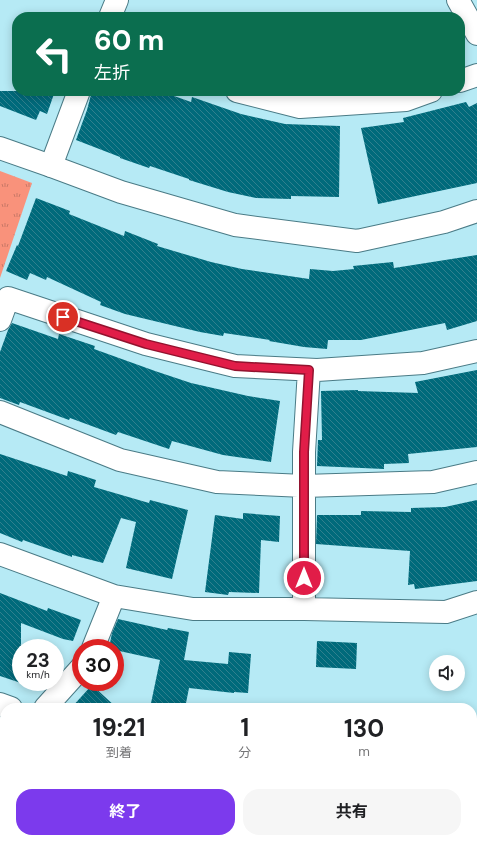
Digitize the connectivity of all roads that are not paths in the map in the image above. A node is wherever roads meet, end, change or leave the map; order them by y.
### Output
1 (117, 0) edge
2 (458, 0) edge
3 (112, 12) edge
4 (465, 12) edge
5 (465, 13) edge
6 (477, 34) edge
7 (477, 75) edge
8 (465, 79) edge
9 (77, 96) edge
10 (257, 96) edge
11 (417, 96) edge
12 (0, 148) edge
13 (51, 166) junction
14 (477, 211) edge
15 (0, 320) edge
16 (477, 351) edge
17 (309, 370) junction
18 (0, 412) edge
19 (477, 472) edge
20 (304, 486) junction
21 (0, 554) edge
22 (114, 596) junction
23 (477, 602) edge
24 (304, 609) junction
25 (97, 639) edge
26 (72, 678) edge
27 (50, 703) edge

1 - 3 street
2 - 4 street
5 - 6 street
7 - 8 street
9 - 13 street
10 - 11 street
12 - 13 street
13 - 14 street
15 - 17 street
16 - 17 street
17 - 20 street
18 - 20 street
19 - 20 street
20 - 24 street
21 - 22 street
22 - 24 street
22 - 25 street
23 - 24 street
26 - 27 street

